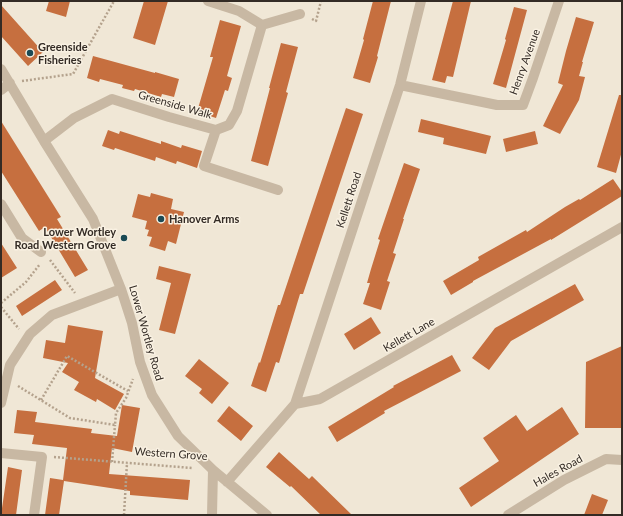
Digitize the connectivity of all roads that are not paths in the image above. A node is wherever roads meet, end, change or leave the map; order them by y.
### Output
1 (208, 1) edge
2 (422, 1) edge
3 (559, 1) edge
4 (300, 14) dead end
5 (262, 25) junction
6 (1, 69) edge
7 (10, 83) junction
8 (400, 85) junction
9 (1, 90) edge
10 (216, 130) junction
11 (44, 141) junction
12 (278, 190) dead end
13 (1, 204) edge
14 (622, 227) edge
15 (44, 254) road end
16 (121, 289) junction
17 (6, 364) edge
18 (1, 403) edge
19 (295, 404) junction
20 (1, 453) edge
21 (622, 460) edge
22 (213, 470) junction
23 (227, 482) junction
24 (34, 515) edge
25 (212, 515) edge
26 (267, 515) edge
27 (508, 515) edge

1 - 5 street
2 - 8 street, Kellett Road
3 - 8 street, Henry Avenue
4 - 5 street
5 - 10 street, Greenside Walk
6 - 7 street, Lower Wortley Road
7 - 9 street
7 - 11 street, Lower Wortley Road
8 - 19 street, Kellett Road
10 - 11 street, Greenside Walk
10 - 12 street
11 - 16 street, Lower Wortley Road
13 - 15 street
14 - 19 street, Kellett Lane
16 - 17 street
16 - 22 street, Lower Wortley Road
17 - 18 street
19 - 23 street
20 - 24 street
21 - 27 street, Hales Road
22 - 23 street, Lower Wortley Road
22 - 25 street
23 - 26 street, Lower Wortley Road

